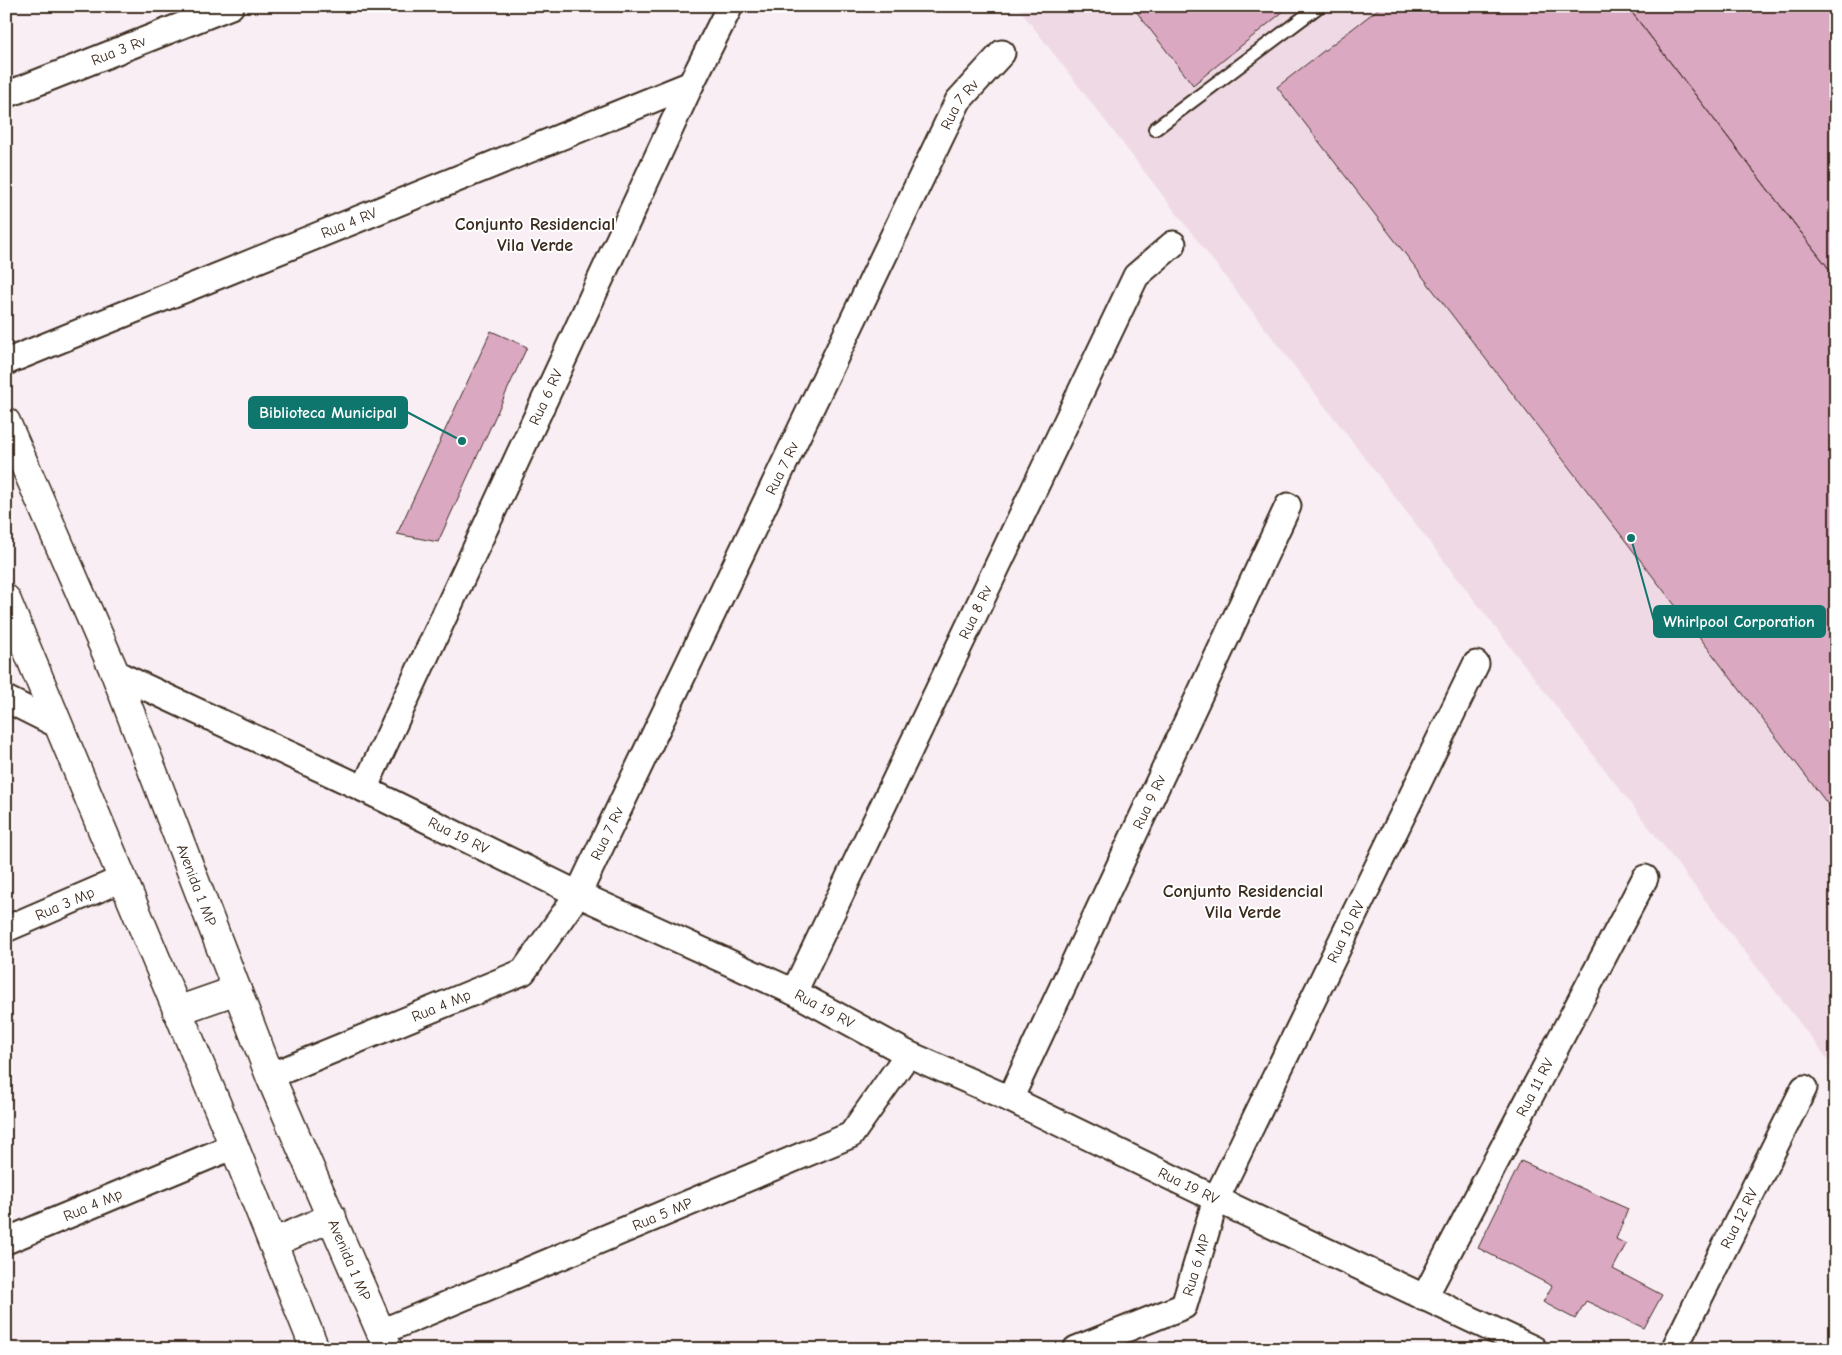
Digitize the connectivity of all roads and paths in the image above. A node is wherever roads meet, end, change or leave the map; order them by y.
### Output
1 (231, 6) edge
2 (730, 6) edge
3 (1318, 6) edge
4 (1002, 53) dead end
5 (691, 84) junction
6 (6, 95) edge
7 (1156, 129) dead end
8 (1173, 244) dead end
9 (6, 362) edge
10 (6, 422) edge
11 (1288, 506) dead end
12 (6, 599) edge
13 (1476, 664) dead end
14 (115, 673) junction
15 (6, 699) edge
16 (58, 725) junction
17 (364, 789) junction
18 (1645, 878) dead end
19 (122, 879) junction
20 (578, 894) junction
21 (6, 929) edge
22 (237, 990) junction
23 (794, 992) junction
24 (177, 1011) junction
25 (908, 1054) junction
26 (270, 1076) junction
27 (1804, 1088) dead end
28 (1010, 1099) junction
29 (234, 1146) junction
30 (1216, 1199) junction
31 (332, 1217) junction
32 (6, 1241) edge
33 (273, 1243) junction
34 (1424, 1298) junction
35 (384, 1340) edge
36 (315, 1349) edge
37 (1076, 1349) edge
38 (1534, 1349) edge
39 (1674, 1349) edge

1 - 6 street, Rua 3 Rv
2 - 5 street, Rua 6 RV
3 - 7 lane
4 - 20 street, Rua 7 Rv
5 - 9 street, Rua 4 RV
5 - 17 street, Rua 6 RV
8 - 23 street, Rua 8 Rv
10 - 14 street, Avenida 1 MP
11 - 28 street, Rua 9 Rv
12 - 16 street
13 - 30 street, Rua 10 RV
14 - 17 street, Rua 19 RV
14 - 22 street, Avenida 1 MP
15 - 16 street
16 - 19 street
17 - 20 street, Rua 19 RV
18 - 34 street, Rua 11 RV
19 - 21 street, Rua 3 Mp
19 - 24 street
20 - 23 street, Rua 19 RV
20 - 26 street, Rua 4 Mp
22 - 24 street
22 - 26 street, Avenida 1 MP
23 - 25 street, Rua 19 RV
24 - 29 street
25 - 28 street, Rua 19 RV
25 - 35 street, Rua 5 MP
26 - 31 street, Avenida 1 MP
27 - 39 street, Rua 12 RV
28 - 30 street, Rua 19 RV
29 - 32 street, Rua 4 Mp
29 - 33 street
30 - 34 street, Rua 19 RV
30 - 37 street, Rua 6 MP
31 - 33 street
31 - 35 street, Avenida 1 MP
33 - 36 street
34 - 38 street, Rua 19 RV

